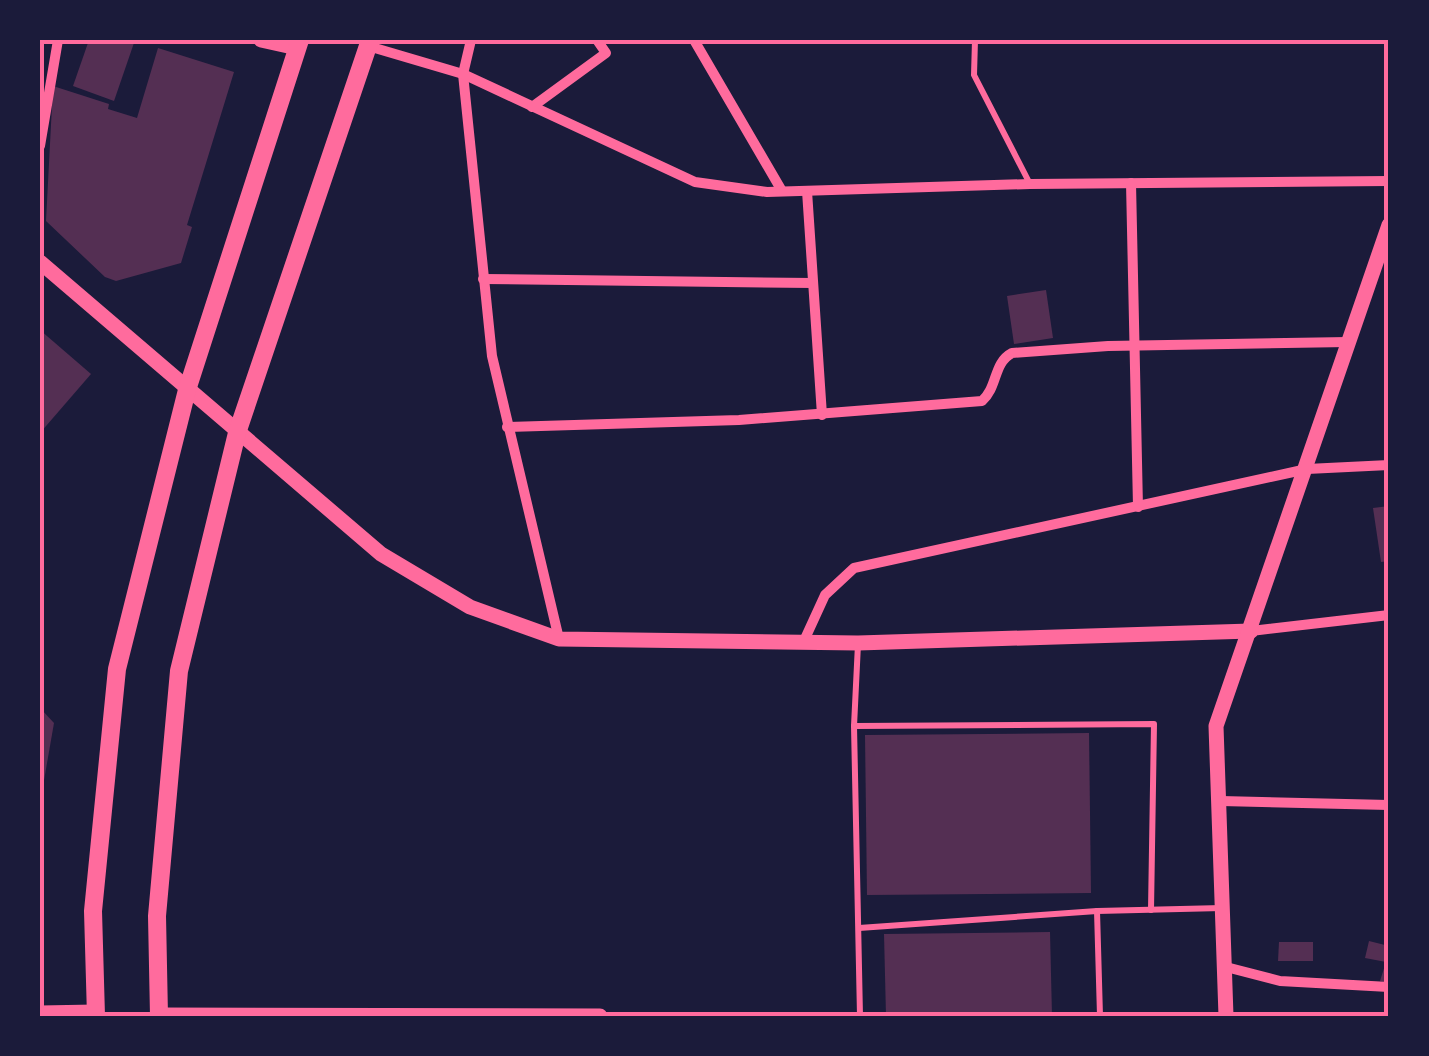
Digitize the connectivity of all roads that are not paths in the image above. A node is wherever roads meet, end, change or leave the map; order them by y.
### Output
1 (58, 40) edge
2 (261, 40) edge
3 (471, 40) edge
4 (597, 40) edge
5 (694, 40) edge
6 (975, 40) edge
7 (368, 43) edge
8 (298, 44) edge
9 (464, 74) junction
10 (532, 107) junction
11 (40, 146) edge
12 (1389, 181) edge
13 (1132, 183) junction
14 (1030, 184) junction
15 (807, 190) junction
16 (782, 191) junction
17 (1389, 226) edge
18 (1385, 248) edge
19 (40, 262) edge
20 (483, 280) junction
21 (813, 283) junction
22 (1348, 342) junction
23 (1132, 346) junction
24 (187, 390) junction
25 (822, 415) junction
26 (507, 426) junction
27 (237, 432) junction
28 (1389, 465) edge
29 (1307, 469) junction
30 (1138, 506) junction
31 (1389, 615) edge
32 (1250, 631) junction
33 (559, 638) junction
34 (858, 643) junction
35 (803, 644) junction
36 (854, 726) junction
37 (1221, 801) junction
38 (1389, 805) edge
39 (1225, 909) junction
40 (1151, 910) junction
41 (1097, 912) junction
42 (858, 928) junction
43 (1226, 966) junction
44 (1389, 986) edge
45 (40, 1013) edge
46 (96, 1014) edge
47 (159, 1016) edge
48 (600, 1016) edge
49 (860, 1016) edge
50 (1100, 1016) edge
51 (1226, 1016) edge

1 - 11 street
2 - 8 street
3 - 9 street
4 - 10 street
5 - 16 street
6 - 14 lane
7 - 9 street
7 - 27 main road
8 - 24 main road
9 - 10 street
9 - 20 street
10 - 16 street
12 - 13 street
13 - 14 street
13 - 23 street
14 - 15 street
15 - 16 street
15 - 21 street
17 - 18 street
18 - 22 street
19 - 24 street
20 - 21 street
20 - 26 street
21 - 25 street
22 - 23 street
22 - 29 street
23 - 25 street
23 - 30 street
24 - 27 street
24 - 46 main road
25 - 26 street
26 - 33 street
27 - 33 street
27 - 47 main road
28 - 29 street
29 - 30 street
29 - 32 street
30 - 35 street
31 - 32 street
32 - 34 street
32 - 37 street
33 - 35 street
34 - 35 street
34 - 36 lane
36 - 40 lane
36 - 42 lane
37 - 38 street
37 - 39 street
39 - 40 lane
39 - 43 street
40 - 41 lane
41 - 42 lane
41 - 50 lane
42 - 49 lane
43 - 44 street
43 - 51 street
45 - 46 street
47 - 48 street

